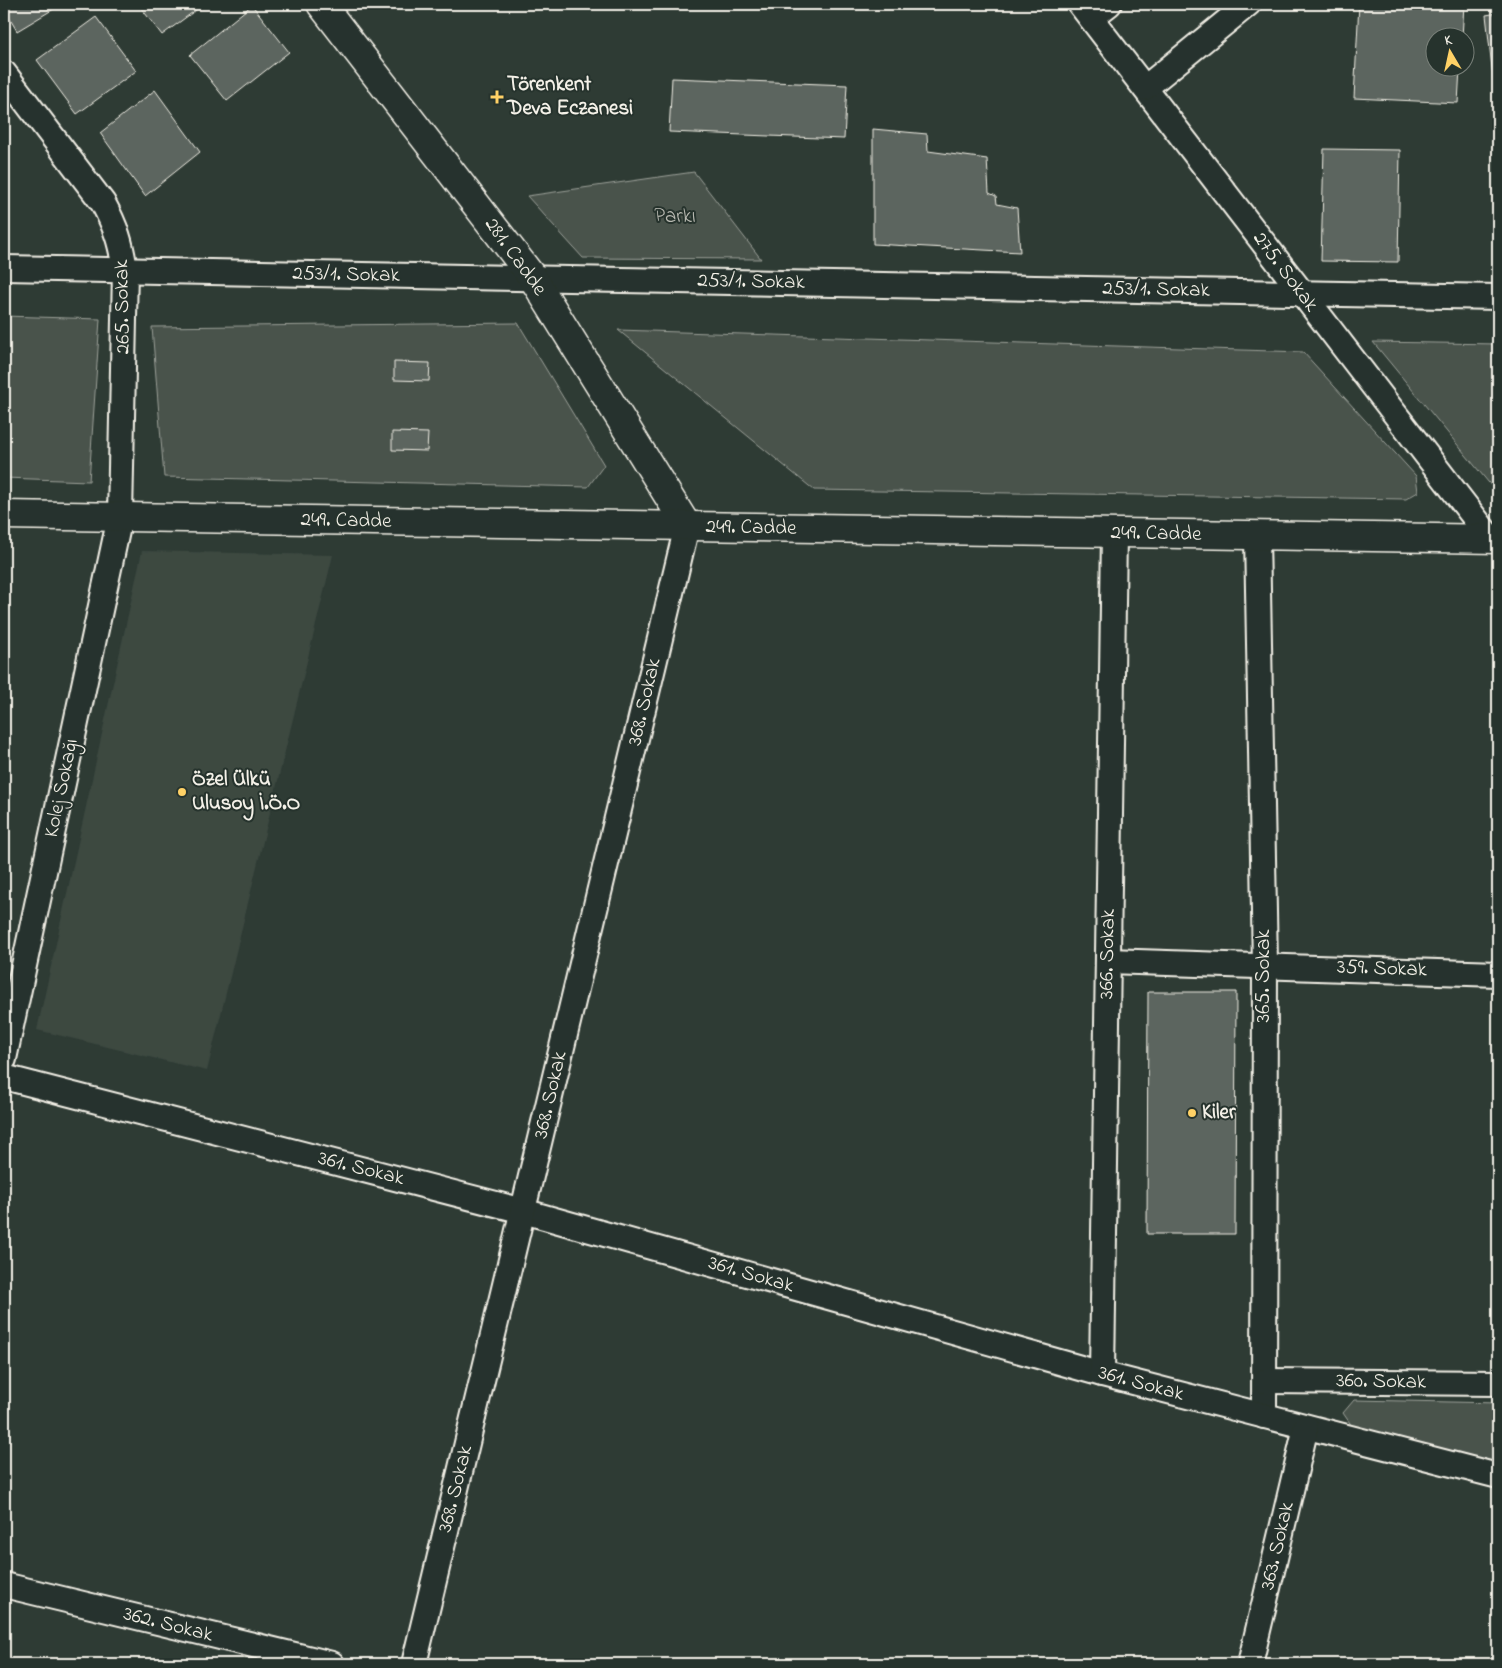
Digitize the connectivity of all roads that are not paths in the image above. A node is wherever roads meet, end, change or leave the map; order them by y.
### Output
1 (321, 4) edge
2 (1109, 4) edge
3 (1248, 4) edge
4 (1085, 11) edge
5 (4, 73) edge
6 (1145, 88) junction
7 (4, 268) edge
8 (125, 270) junction
9 (533, 278) junction
10 (1300, 292) junction
11 (1498, 297) edge
12 (4, 514) edge
13 (120, 518) junction
14 (687, 526) junction
15 (1114, 534) junction
16 (1258, 536) junction
17 (1494, 539) edge
18 (1108, 961) junction
19 (1265, 965) junction
20 (1498, 974) edge
21 (4, 1060) edge
22 (4, 1077) edge
23 (523, 1211) junction
24 (1102, 1374) junction
25 (1264, 1380) junction
26 (1498, 1383) edge
27 (1264, 1416) junction
28 (1306, 1427) junction
29 (1498, 1476) edge
30 (4, 1585) edge
31 (332, 1664) edge
32 (414, 1664) edge
33 (1250, 1664) edge

1 - 9 street, 281. Cadde
2 - 4 street
3 - 6 street
4 - 6 street, 275. Sokak
5 - 8 street, 265. Sokak
6 - 10 street, 275. Sokak
7 - 8 street, 253/1. Sokak
8 - 9 street, 253/1. Sokak
8 - 13 street, 265. Sokak
9 - 10 street, 253/1. Sokak
9 - 14 street, 281. Cadde
10 - 11 street, 253/1. Sokak
10 - 17 street, 275. Sokak
12 - 13 street, 249. Cadde
13 - 14 street, 249. Cadde
13 - 21 street, Kolej Sokağı
14 - 15 street, 249. Cadde
14 - 23 street, 368. Sokak
15 - 16 street, 249. Cadde
15 - 18 street, 366. Sokak
16 - 17 street, 249. Cadde
16 - 19 street, 365. Sokak
18 - 19 street, 359. Sokak
18 - 24 street, 366. Sokak
19 - 20 street, 359. Sokak
19 - 25 street, 365. Sokak
22 - 23 street, 361. Sokak
23 - 24 street, 361. Sokak
23 - 32 street, 368. Sokak
24 - 27 street, 361. Sokak
25 - 26 street, 360. Sokak
25 - 27 street, 365. Sokak
27 - 28 street, 361. Sokak
28 - 29 street, 361. Sokak
28 - 33 street, 363. Sokak
30 - 31 street, 362. Sokak

